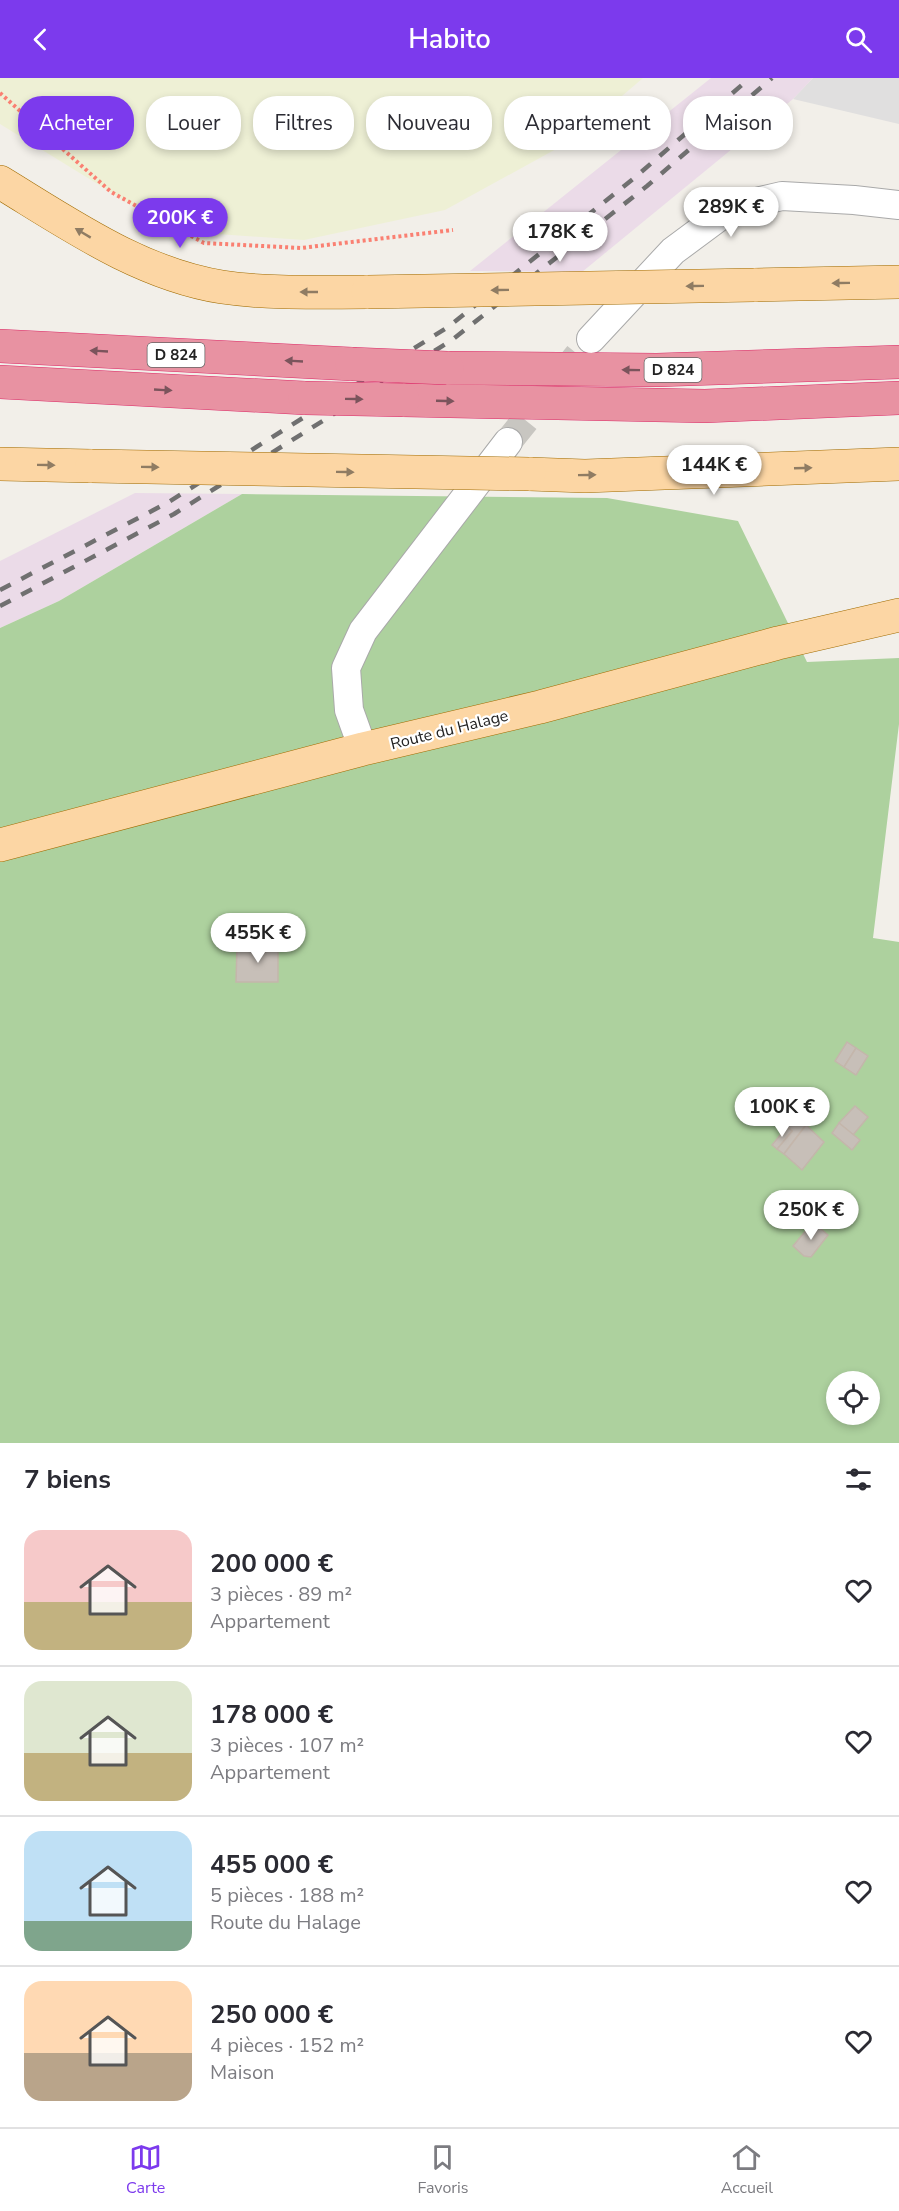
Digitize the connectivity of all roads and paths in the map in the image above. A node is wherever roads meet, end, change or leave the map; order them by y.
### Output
1 (0, 93) edge
2 (0, 182) edge
3 (899, 205) edge
4 (453, 230) dead end
5 (899, 282) edge
6 (591, 339) tunnel mouth
7 (0, 346) edge
8 (899, 347) edge
9 (899, 362) edge
10 (727, 369) junction
11 (0, 382) edge
12 (899, 398) edge
13 (487, 403) junction
14 (899, 420) edge
15 (508, 442) tunnel mouth
16 (0, 464) edge
17 (899, 464) edge
18 (899, 615) edge
19 (363, 749) junction
20 (0, 845) edge

1 - 4 path
5 -> 2 main road, bridge
3 - 6 street
10 -> 7 highway, D 824, bridge
8 - 10 highway
9 - 10 highway, D 824
11 -> 13 highway, D 824, bridge
12 - 13 highway, D 824
13 - 14 highway
15 - 19 street
16 -> 17 main road, bridge
18 - 19 main road, Route du Halage
19 - 20 main road, Route du Halage

